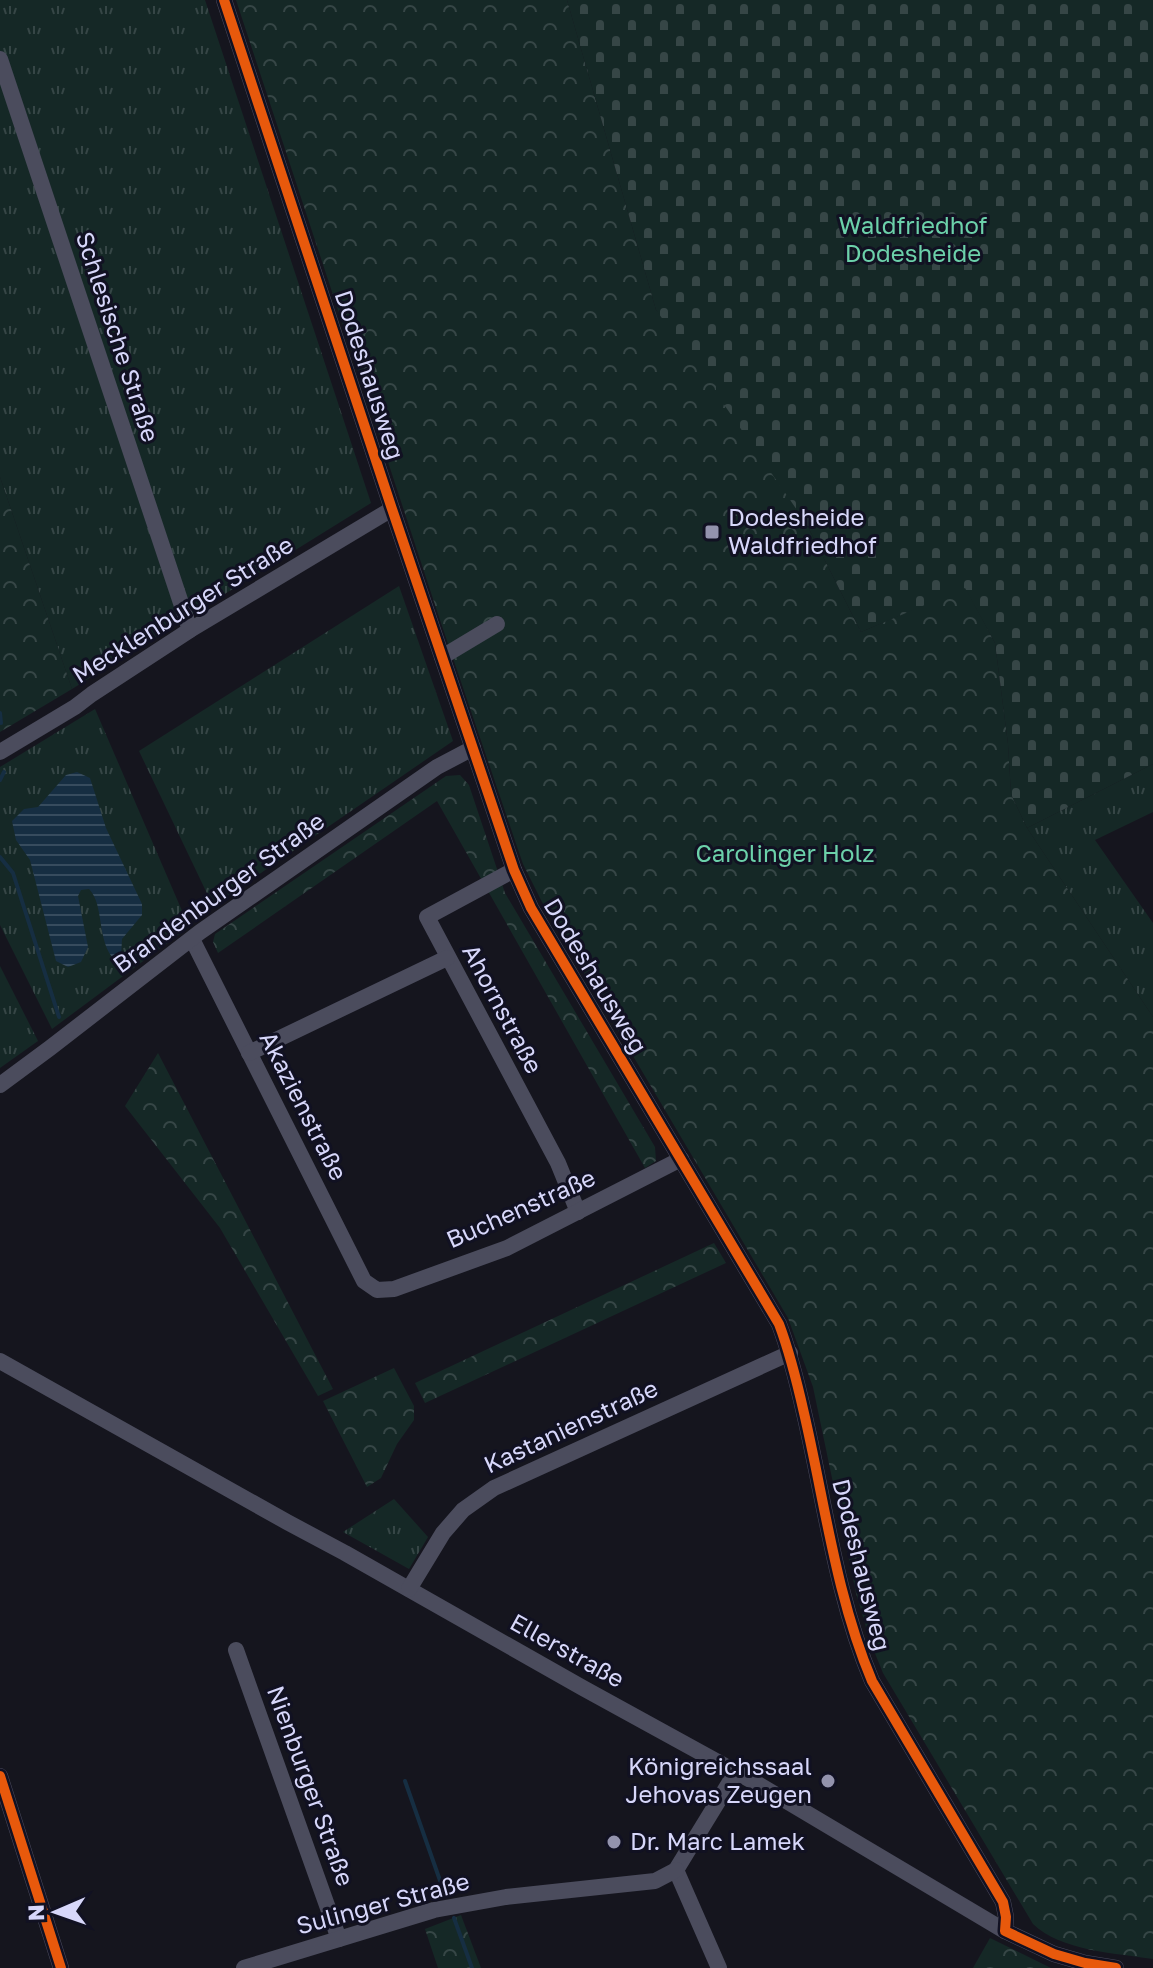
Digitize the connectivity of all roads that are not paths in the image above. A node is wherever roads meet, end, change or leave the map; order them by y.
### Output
1 (224, 0) edge
2 (0, 59) edge
3 (392, 509) junction
4 (497, 624) dead end
5 (190, 630) junction
6 (442, 657) junction
7 (473, 748) junction
8 (0, 752) edge
9 (514, 870) junction
10 (192, 939) junction
11 (447, 958) junction
12 (249, 1053) junction
13 (0, 1085) edge
14 (681, 1159) junction
15 (578, 1212) junction
16 (377, 1290) joint
17 (790, 1353) junction
18 (0, 1361) edge
19 (409, 1589) junction
20 (236, 1650) dead end
21 (736, 1772) junction
22 (0, 1776) edge
23 (676, 1870) junction
24 (1005, 1931) junction
25 (339, 1939) junction
26 (61, 1968) edge
27 (244, 1968) edge
28 (719, 1968) edge
29 (1116, 1968) edge

1 - 3 street, Dodeshausweg
2 - 5 street, Schlesische Straße
3 - 5 street, Mecklenburger Straße
3 - 6 street, Dodeshausweg
4 - 6 street
5 - 8 street, Mecklenburger Straße
6 - 7 street, Dodeshausweg
7 - 9 street, Dodeshausweg
7 - 10 street, Brandenburger Straße
9 - 11 street, Ahornstraße
9 - 14 street, Dodeshausweg
10 - 12 street, Akazienstraße
10 - 13 street, Brandenburger Straße
11 - 12 street
11 - 15 street, Ahornstraße
12 - 16 street, Akazienstraße
14 - 15 street, Buchenstraße
14 - 17 street, Dodeshausweg
15 - 16 street, Buchenstraße
17 - 19 street, Kastanienstraße
17 - 24 street, Dodeshausweg
18 - 19 street, Ellerstraße
19 - 21 street, Ellerstraße
20 - 25 street, Nienburger Straße
21 - 23 street
21 - 24 street, Ellerstraße
22 - 26 street
23 - 25 street, Sulinger Straße
23 - 28 street
24 - 29 street, Ellerstraße
25 - 27 street, Sulinger Straße

